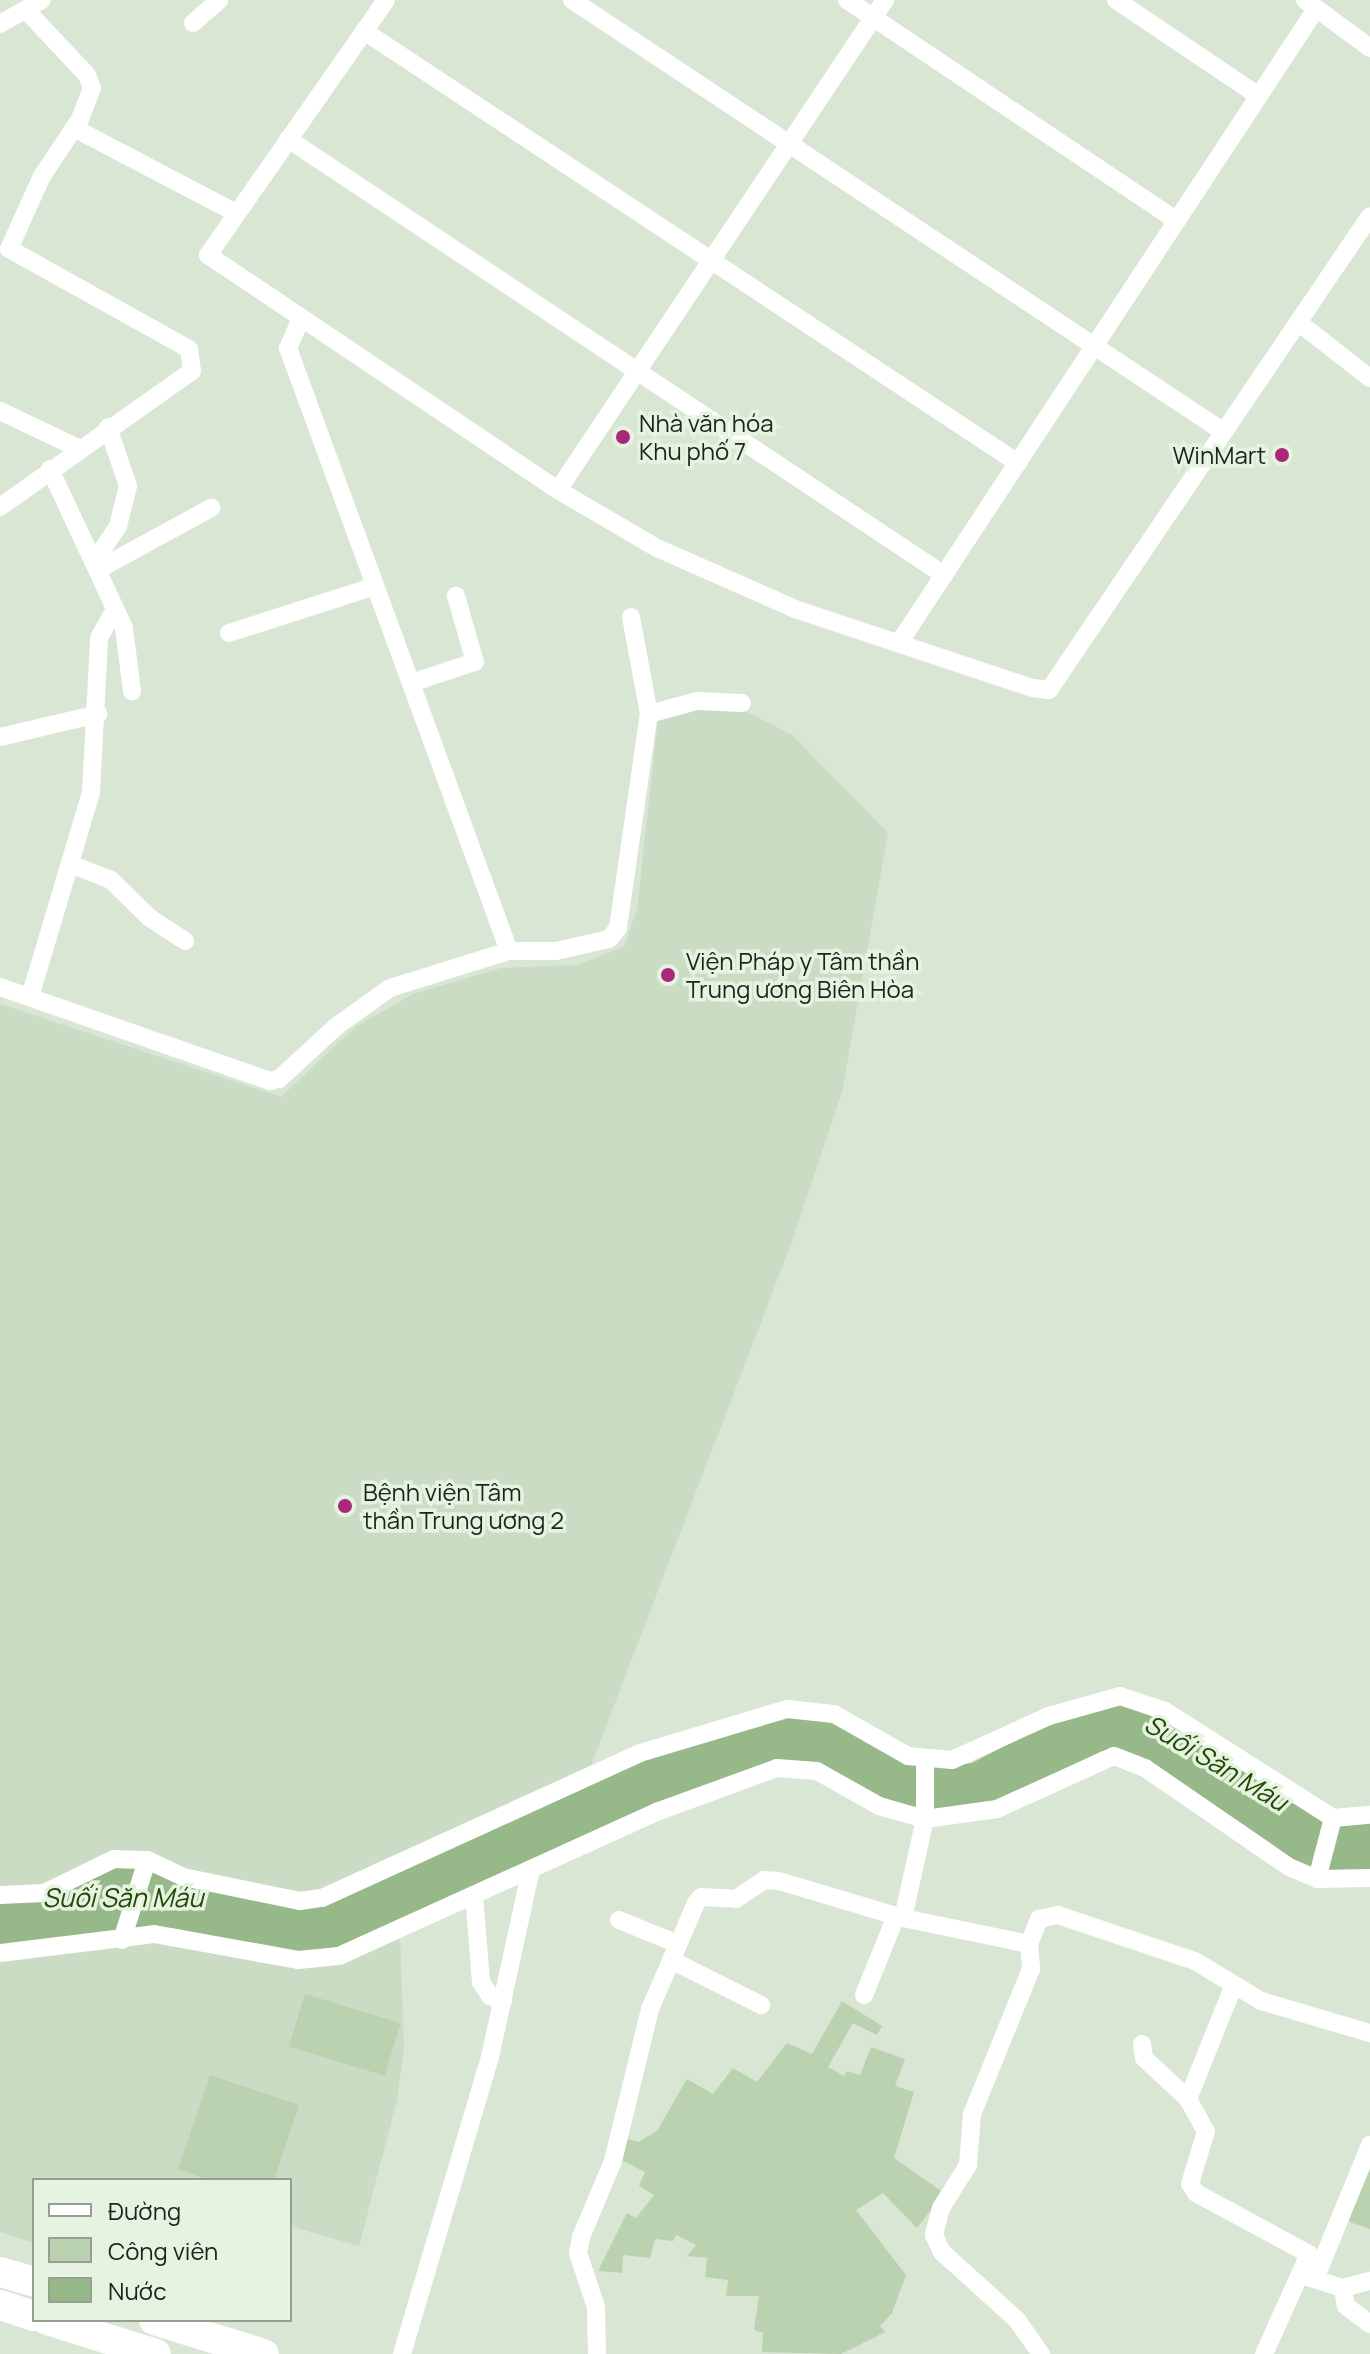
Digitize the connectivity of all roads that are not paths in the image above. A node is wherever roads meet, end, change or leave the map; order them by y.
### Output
1 (219, 0) edge
2 (386, 0) edge
3 (572, 0) edge
4 (847, 0) edge
5 (885, 0) edge
6 (1116, 0) edge
7 (1311, 4) edge
8 (34, 5) edge
9 (873, 18) junction
10 (193, 23) dead end
11 (0, 24) edge
12 (364, 31) junction
13 (1370, 48) edge
14 (1259, 96) junction
15 (74, 128) junction
16 (288, 139) junction
17 (789, 144) junction
18 (236, 213) junction
19 (1370, 216) edge
20 (1177, 221) junction
21 (711, 260) junction
22 (301, 318) junction
23 (1298, 322) junction
24 (1094, 346) junction
25 (637, 371) junction
26 (1370, 378) edge
27 (0, 411) edge
28 (108, 427) junction
29 (1224, 432) junction
30 (78, 448) junction
31 (1018, 463) junction
32 (50, 469) junction
33 (558, 490) junction
34 (0, 507) edge
35 (211, 508) dead end
36 (98, 564) junction
37 (944, 575) junction
38 (375, 586) junction
39 (456, 596) dead end
40 (115, 609) junction
41 (631, 617) dead end
42 (229, 633) dead end
43 (899, 643) junction
44 (411, 683) junction
45 (132, 691) dead end
46 (742, 703) dead end
47 (98, 714) junction
48 (649, 714) junction
49 (0, 737) edge
50 (73, 865) junction
51 (185, 941) dead end
52 (509, 951) junction
53 (0, 987) edge
54 (30, 997) junction
55 (925, 1760) junction
56 (1370, 1815) edge
57 (1333, 1818) junction
58 (925, 1819) junction
59 (147, 1860) junction
60 (531, 1869) junction
61 (1370, 1878) edge
62 (1317, 1879) junction
63 (0, 1895) edge
64 (474, 1895) junction
65 (900, 1917) junction
66 (619, 1920) dead end
67 (122, 1940) junction
68 (1029, 1944) junction
69 (675, 1952) junction
70 (0, 1953) edge
71 (1233, 1987) junction
72 (864, 1995) dead end
73 (503, 2001) junction
74 (761, 2005) dead end
75 (1370, 2033) edge
76 (1142, 2044) dead end
77 (1188, 2099) junction
78 (1370, 2145) edge
79 (0, 2272) edge
80 (1308, 2277) junction
81 (32, 2281) edge
82 (1370, 2281) edge
83 (1343, 2288) junction
84 (0, 2305) edge
85 (32, 2315) edge
86 (55, 2322) edge
87 (160, 2322) edge
88 (1370, 2324) edge
89 (138, 2344) edge
90 (264, 2354) edge
91 (402, 2354) edge
92 (597, 2354) edge
93 (1041, 2354) edge
94 (1264, 2354) edge

1 - 10 street
2 - 12 street
3 - 17 street
4 - 9 street
5 - 9 street
6 - 14 street
7 - 13 street
7 - 14 street
8 - 11 street
8 - 15 street
9 - 17 street
9 - 20 street
12 - 16 street
12 - 21 street
14 - 20 street
15 - 18 street
15 - 28 street
16 - 18 street
16 - 25 street
17 - 21 street
17 - 24 street
18 - 22 street
19 - 23 street
20 - 24 street
21 - 25 street
21 - 31 street
22 - 33 street
22 - 38 street
23 - 26 street
23 - 29 street
24 - 29 street
24 - 31 street
25 - 33 street
25 - 37 street
27 - 30 street
28 - 30 street
28 - 36 street
29 - 43 street
30 - 32 street
31 - 37 street
32 - 34 street
32 - 36 street
33 - 43 street
35 - 36 street
36 - 40 street
37 - 43 street
38 - 42 street
38 - 44 street
39 - 44 street
40 - 45 street
40 - 47 street
41 - 48 street
44 - 52 street
46 - 48 street
47 - 49 street
47 - 50 street
48 - 52 street
50 - 51 street
50 - 54 street
52 - 54 street
53 - 54 street
55 - 57 street
55 - 58 street
55 - 59 street
56 - 57 street
57 - 62 street
58 - 60 street
58 - 62 street
58 - 65 street
59 - 63 street
59 - 67 street
60 - 64 street
60 - 73 street
61 - 62 street
64 - 67 street
64 - 73 street
65 - 68 street
65 - 69 street
65 - 72 street
66 - 69 street
67 - 70 street
68 - 71 street
68 - 93 street
69 - 74 street
69 - 92 street
71 - 75 street
71 - 77 street
73 - 91 street
76 - 77 street
77 - 80 street
78 - 80 street
79 - 81 main road
80 - 83 street
80 - 94 street
82 - 83 street
83 - 88 street
84 - 85 main road
86 - 89 main road
87 - 90 main road

